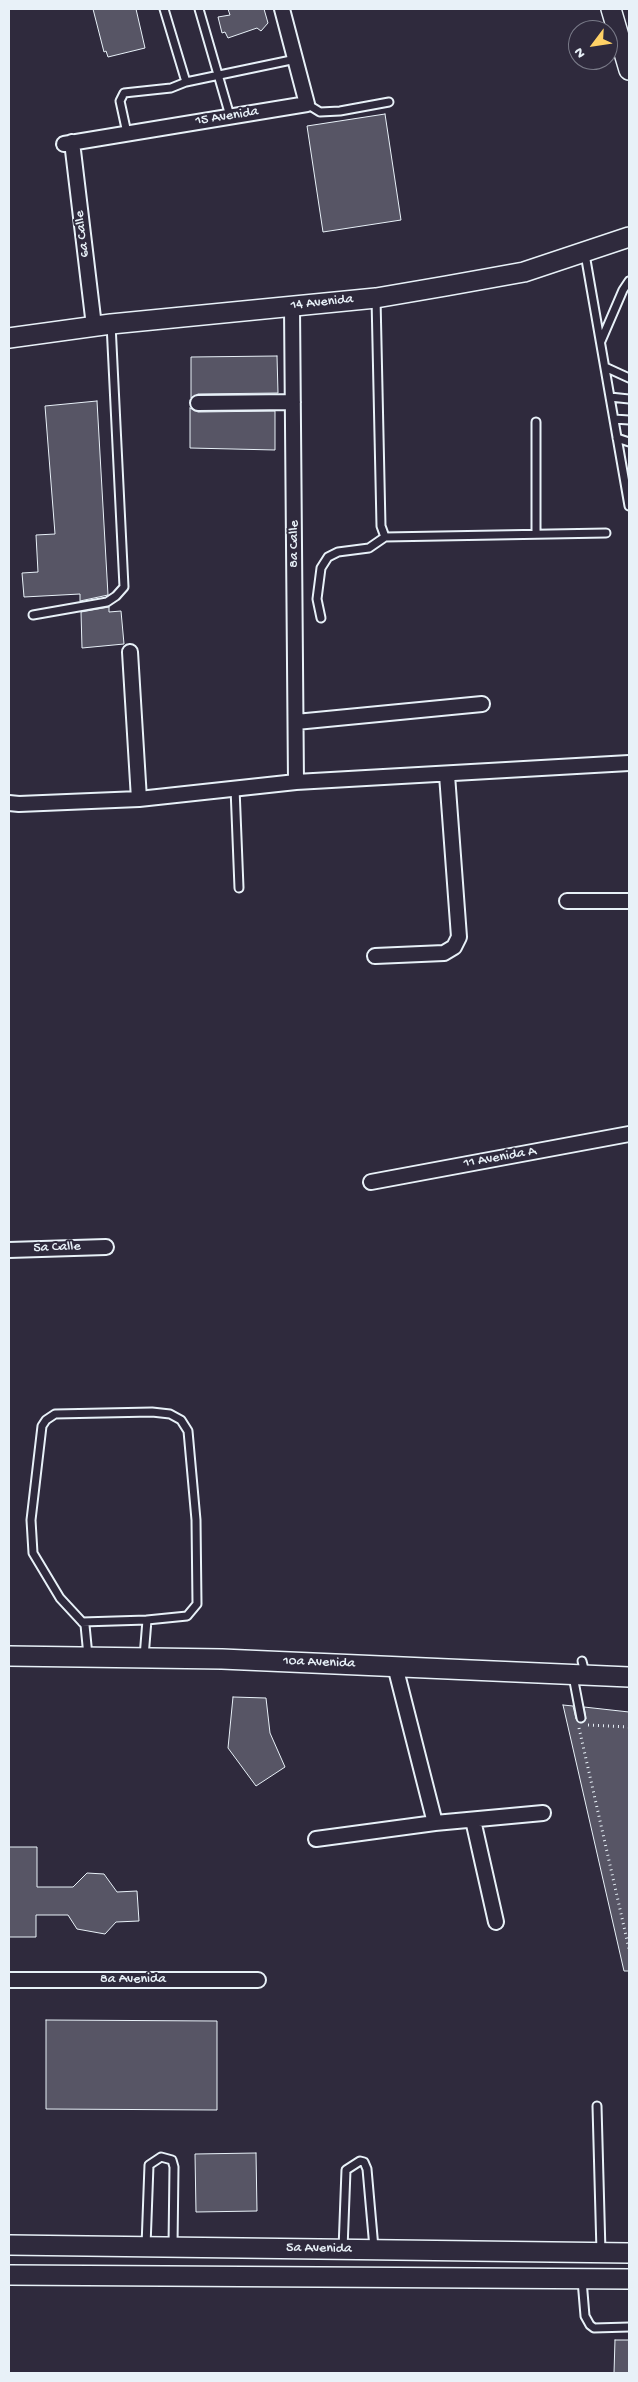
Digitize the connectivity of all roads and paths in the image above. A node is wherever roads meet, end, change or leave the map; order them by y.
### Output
1 (164, 9) edge
2 (199, 9) edge
3 (282, 9) edge
4 (610, 9) edge
5 (296, 59) junction
6 (629, 70) edge
7 (218, 74) junction
8 (186, 82) junction
9 (389, 102) dead end
10 (307, 104) junction
11 (230, 116) junction
12 (127, 133) junction
13 (68, 143) joint
14 (629, 238) edge
15 (585, 253) junction
16 (629, 281) edge
17 (376, 298) junction
18 (292, 307) junction
19 (102, 325) junction
20 (9, 338) edge
21 (601, 342) junction
22 (605, 367) junction
23 (629, 378) edge
24 (610, 396) junction
25 (629, 399) edge
26 (294, 402) junction
27 (198, 403) dead end
28 (614, 419) junction
29 (629, 420) edge
30 (536, 422) dead end
31 (617, 438) junction
32 (629, 442) edge
33 (625, 462) edge
34 (629, 506) edge
35 (606, 533) dead end
36 (536, 534) junction
37 (385, 537) junction
38 (33, 615) dead end
39 (321, 618) dead end
40 (130, 652) dead end
41 (482, 704) dead end
42 (296, 722) junction
43 (629, 763) edge
44 (447, 775) junction
45 (296, 782) junction
46 (235, 788) junction
47 (139, 798) junction
48 (9, 803) edge
49 (239, 888) dead end
50 (567, 901) dead end
51 (629, 901) edge
52 (375, 956) dead end
53 (629, 1134) edge
54 (371, 1182) dead end
55 (106, 1247) dead end
56 (9, 1250) edge
57 (147, 1620) junction
58 (82, 1622) junction
59 (9, 1656) edge
60 (88, 1657) junction
61 (144, 1658) junction
62 (395, 1666) junction
63 (580, 1669) junction
64 (629, 1677) edge
65 (581, 1718) dead end
66 (629, 1727) edge
67 (543, 1813) dead end
68 (473, 1820) junction
69 (435, 1824) junction
70 (316, 1839) dead end
71 (496, 1922) dead end
72 (629, 1949) edge
73 (9, 1980) edge
74 (258, 1980) dead end
75 (597, 2106) dead end
76 (9, 2245) edge
77 (146, 2246) junction
78 (173, 2247) junction
79 (343, 2249) junction
80 (374, 2249) junction
81 (601, 2252) junction
82 (629, 2252) edge
83 (9, 2275) edge
84 (582, 2278) junction
85 (629, 2279) edge
86 (629, 2327) edge

1 - 8 lane
2 - 7 lane
3 - 5 street
4 - 6 street
5 - 7 lane
5 - 10 street
7 - 8 lane
7 - 11 lane
8 - 12 lane
9 - 10 lane, 15 Avenida
10 - 11 street, 15 Avenida
11 - 12 street, 15 Avenida
12 - 13 street, 15 Avenida
13 - 19 street, 6a Calle
14 - 15 street, 14 Avenida
15 - 17 street, 14 Avenida
15 - 21 lane
16 - 21 lane
17 - 18 street, 14 Avenida
17 - 37 lane
18 - 19 street, 14 Avenida
18 - 26 street, 8a Calle
19 - 20 street, 14 Avenida
19 - 38 lane
21 - 22 lane
22 - 23 lane
22 - 24 lane
24 - 25 lane
24 - 28 lane
26 - 27 street
26 - 42 street, 8a Calle
28 - 29 lane
28 - 31 lane
30 - 36 lane
31 - 32 lane
31 - 33 lane
33 - 34 lane
35 - 36 lane
36 - 37 lane
37 - 39 lane
40 - 47 street
41 - 42 street
42 - 45 street, 8a Calle
43 - 44 street
44 - 45 street
44 - 52 street
45 - 46 street
46 - 47 street
46 - 49 lane
47 - 48 street
50 - 51 street
53 - 54 street, 11 Avenida A
55 - 56 street, 5a Calle
57 - 58 lane
57 - 58 lane
57 - 61 lane
58 - 60 lane
59 - 60 street, 10a Avenida
60 - 61 street, 10a Avenida
61 - 62 street, 10a Avenida
62 - 63 street, 10a Avenida
62 - 69 street
63 - 64 street, 10a Avenida
63 - 65 lane
66 - 72 path
67 - 68 street
68 - 69 street
68 - 71 street
69 - 70 street
73 - 74 street, 8a Avenida
75 - 81 lane
76 - 77 street, 5a Avenida
77 - 78 street, 5a Avenida
77 - 78 lane
78 - 79 street, 5a Avenida
79 - 80 street, 5a Avenida
79 - 80 lane
80 - 81 street, 5a Avenida
81 - 82 street, 5a Avenida
83 - 84 street, 5a Avenida
84 - 85 street, 5a Avenida
84 - 86 lane

